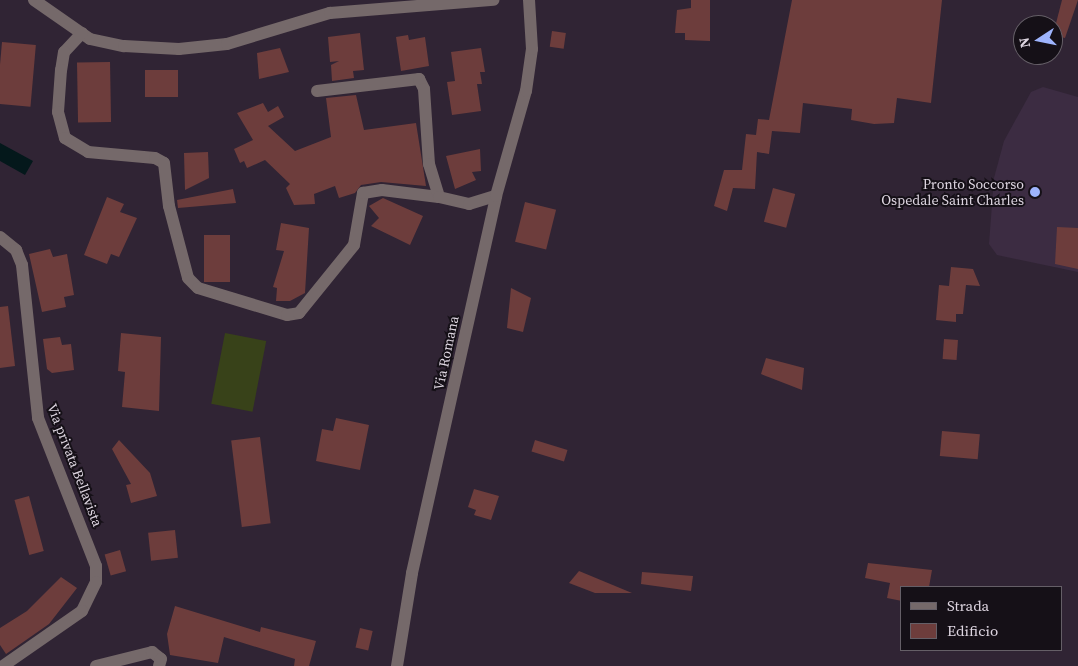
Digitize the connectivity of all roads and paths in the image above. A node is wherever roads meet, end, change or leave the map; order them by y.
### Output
1 (34, 0) edge
2 (493, 0) edge
3 (529, 0) edge
4 (82, 33) junction
5 (317, 91) dead end
6 (496, 196) junction
7 (439, 197) junction
8 (0, 238) edge
9 (4, 666) edge
10 (96, 666) edge
11 (159, 666) edge
12 (397, 666) edge

1 - 4 street
2 - 4 street
3 - 6 street, Via Romana
4 - 7 street
5 - 7 street
6 - 7 street
6 - 12 street, Via Romana
8 - 9 street, Via privata Bellavista
10 - 11 street

